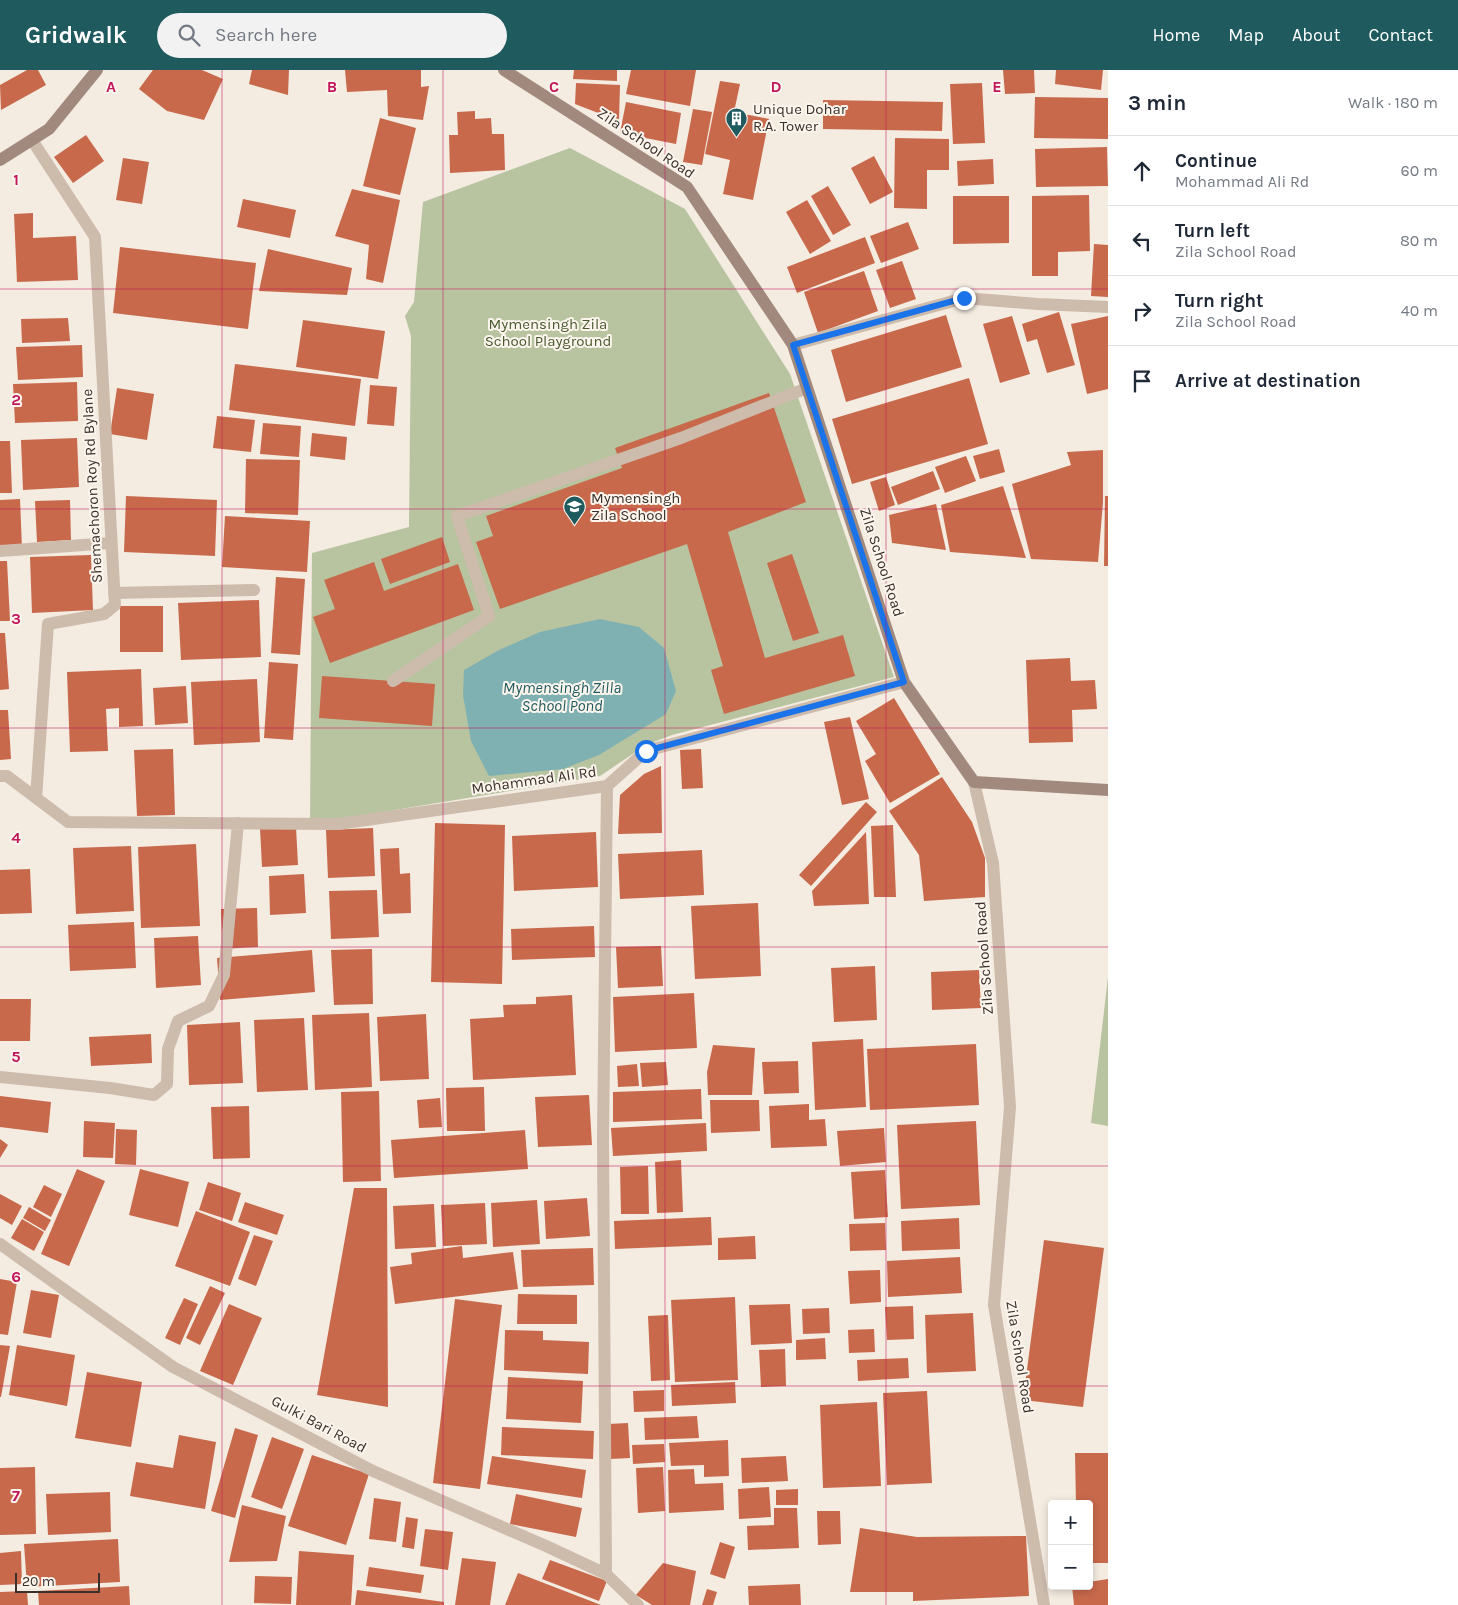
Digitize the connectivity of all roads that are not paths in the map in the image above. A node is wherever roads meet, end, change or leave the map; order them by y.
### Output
1 (97, 70) edge
2 (504, 70) edge
3 (32, 140) junction
4 (0, 160) edge
5 (1108, 307) edge
6 (793, 345) junction
7 (807, 388) junction
8 (111, 543) junction
9 (0, 551) edge
10 (254, 590) dead end
11 (114, 593) junction
12 (393, 681) dead end
13 (904, 682) junction
14 (0, 776) edge
15 (974, 782) junction
16 (607, 786) junction
17 (1108, 790) edge
18 (36, 798) junction
19 (238, 823) junction
20 (0, 1077) edge
21 (0, 1244) edge
22 (606, 1574) junction
23 (638, 1605) edge
24 (1044, 1605) edge

1 - 3 main road
2 - 6 main road, Zila School Road
3 - 4 main road
3 - 8 street, Shemachoron Roy Rd Bylane
5 - 6 street
6 - 7 main road, Zila School Road
7 - 12 street
7 - 13 main road, Zila School Road
8 - 9 street
8 - 11 street, Shemachoron Roy Rd Bylane
10 - 11 street
11 - 18 street, Shemachoron Roy Rd Bylane
13 - 15 main road, Zila School Road
13 - 16 street, Mohammad Ali Rd
14 - 18 street, Mohammad Ali Rd
15 - 17 main road
15 - 24 street, Zila School Road
16 - 19 street, Mohammad Ali Rd
16 - 22 street
18 - 19 street, Mohammad Ali Rd
19 - 20 street
21 - 22 street, Gulki Bari Road
22 - 23 street, Gulki Bari Road

